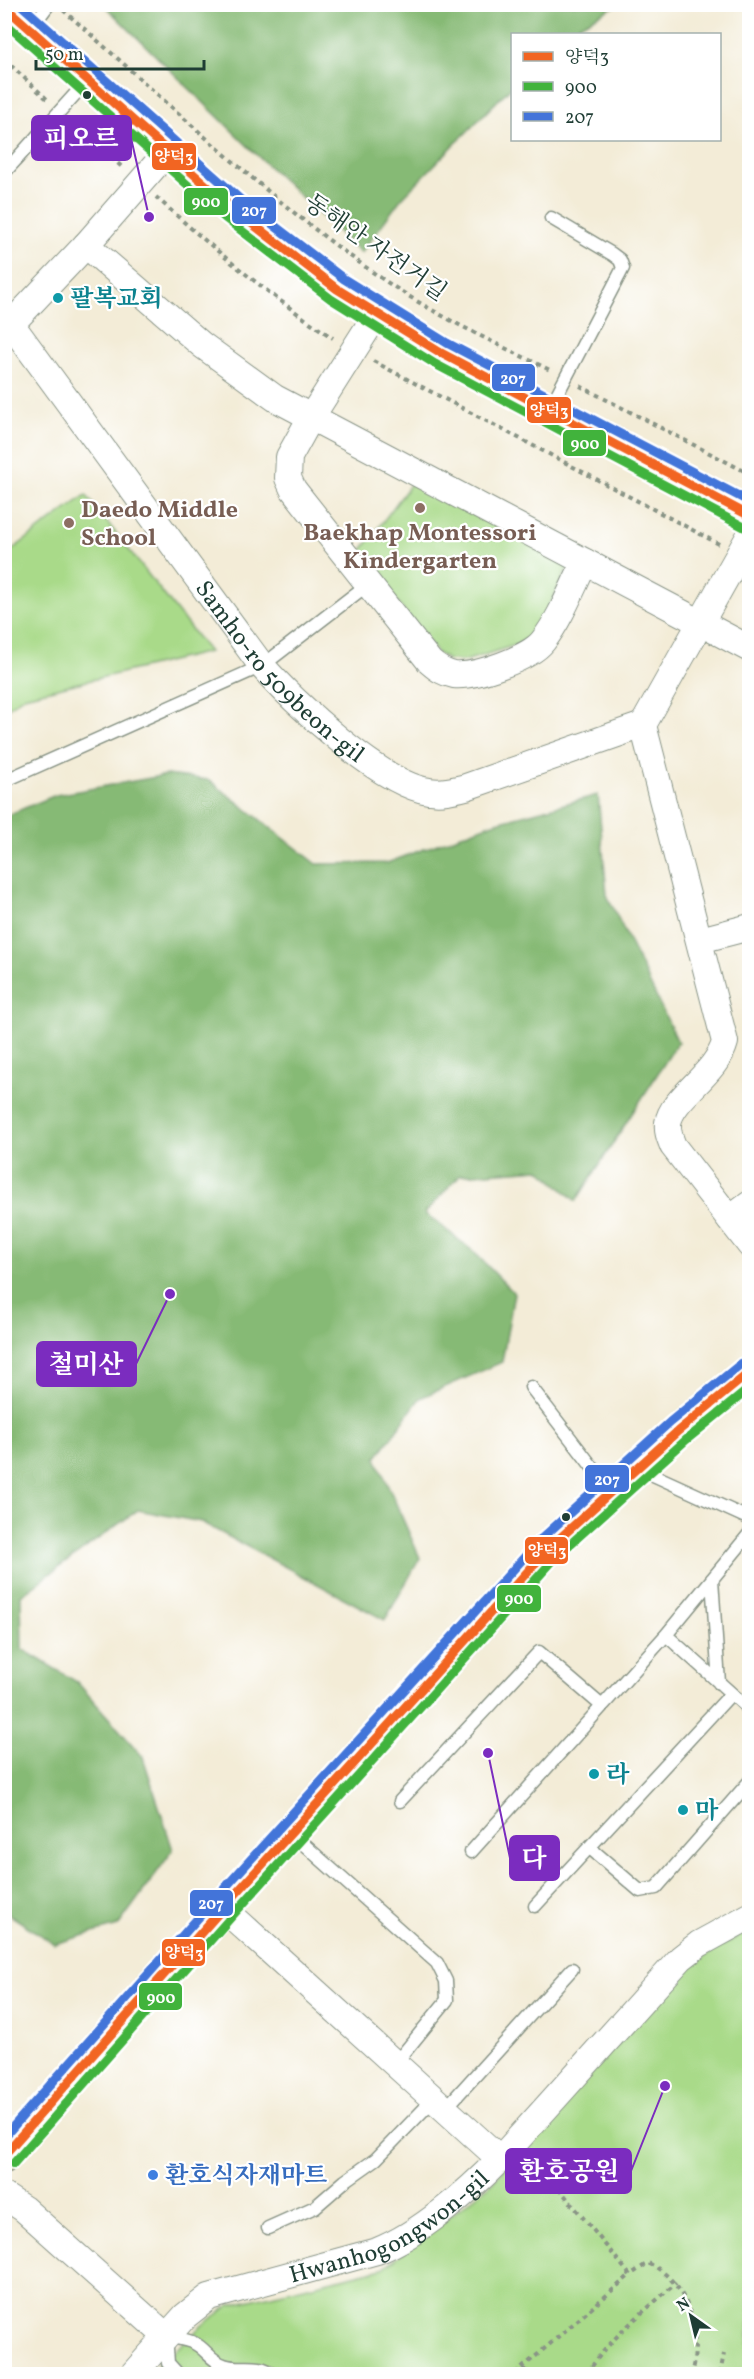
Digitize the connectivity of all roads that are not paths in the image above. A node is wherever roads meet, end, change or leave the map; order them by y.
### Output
1 (21, 16) edge
2 (88, 80) junction
3 (168, 151) junction
4 (4, 173) edge
5 (551, 218) dead end
6 (86, 245) junction
7 (376, 315) junction
8 (8, 326) edge
9 (550, 409) junction
10 (310, 419) junction
11 (750, 516) edge
12 (750, 535) edge
13 (585, 562) junction
14 (368, 585) junction
15 (702, 623) junction
16 (750, 649) edge
17 (262, 666) junction
18 (643, 726) junction
19 (4, 781) edge
20 (750, 927) edge
21 (700, 940) junction
22 (740, 1212) edge
23 (750, 1245) edge
24 (750, 1372) edge
25 (531, 1387) dead end
26 (636, 1468) junction
27 (611, 1491) junction
28 (750, 1519) edge
29 (750, 1533) edge
30 (712, 1579) junction
31 (666, 1635) junction
32 (719, 1683) junction
33 (731, 1694) junction
34 (602, 1706) junction
35 (750, 1710) edge
36 (750, 1781) edge
37 (400, 1801) dead end
38 (290, 1833) junction
39 (590, 1848) junction
40 (471, 1852) dead end
41 (535, 1906) dead end
42 (223, 1908) junction
43 (750, 1916) edge
44 (572, 1969) dead end
45 (395, 2064) junction
46 (440, 2104) junction
47 (4, 2156) edge
48 (500, 2159) junction
49 (4, 2196) edge
50 (268, 2228) dead end
51 (166, 2336) junction
52 (133, 2374) edge
53 (178, 2374) edge
54 (273, 2374) edge

1 - 2 main road
2 - 3 main road
2 - 4 lane
3 - 6 street, Samho-ro 509beon-gil
3 - 7 main road
5 - 9 lane
6 - 8 street, Samho-ro 509beon-gil
6 - 10 street
7 - 9 main road
7 - 10 street
8 - 17 street, Samho-ro 509beon-gil
9 - 11 main road
10 - 13 street
10 - 14 street
12 - 15 street
13 - 14 street
13 - 15 street
14 - 17 lane
15 - 16 street
15 - 18 street
17 - 18 street, Samho-ro 509beon-gil
17 - 19 lane
18 - 21 street
20 - 21 street
21 - 22 street
22 - 23 street
24 - 26 main road
25 - 27 lane
26 - 27 main road
26 - 28 lane
27 - 38 main road
29 - 30 lane
30 - 31 lane
30 - 32 lane
31 - 32 lane
31 - 34 lane
32 - 33 lane
33 - 35 lane
33 - 39 lane
34 - 37 lane
34 - 40 lane
36 - 39 lane
38 - 42 main road
38 - 45 lane
39 - 41 lane
42 - 45 street
42 - 47 main road
43 - 48 street, Hwanhogongwon-gil
44 - 46 lane
45 - 46 street
46 - 48 street
46 - 50 lane
48 - 51 street, Hwanhogongwon-gil
49 - 51 street
51 - 52 street, Hwanhogongwon-gil
51 - 53 lane
51 - 54 lane

